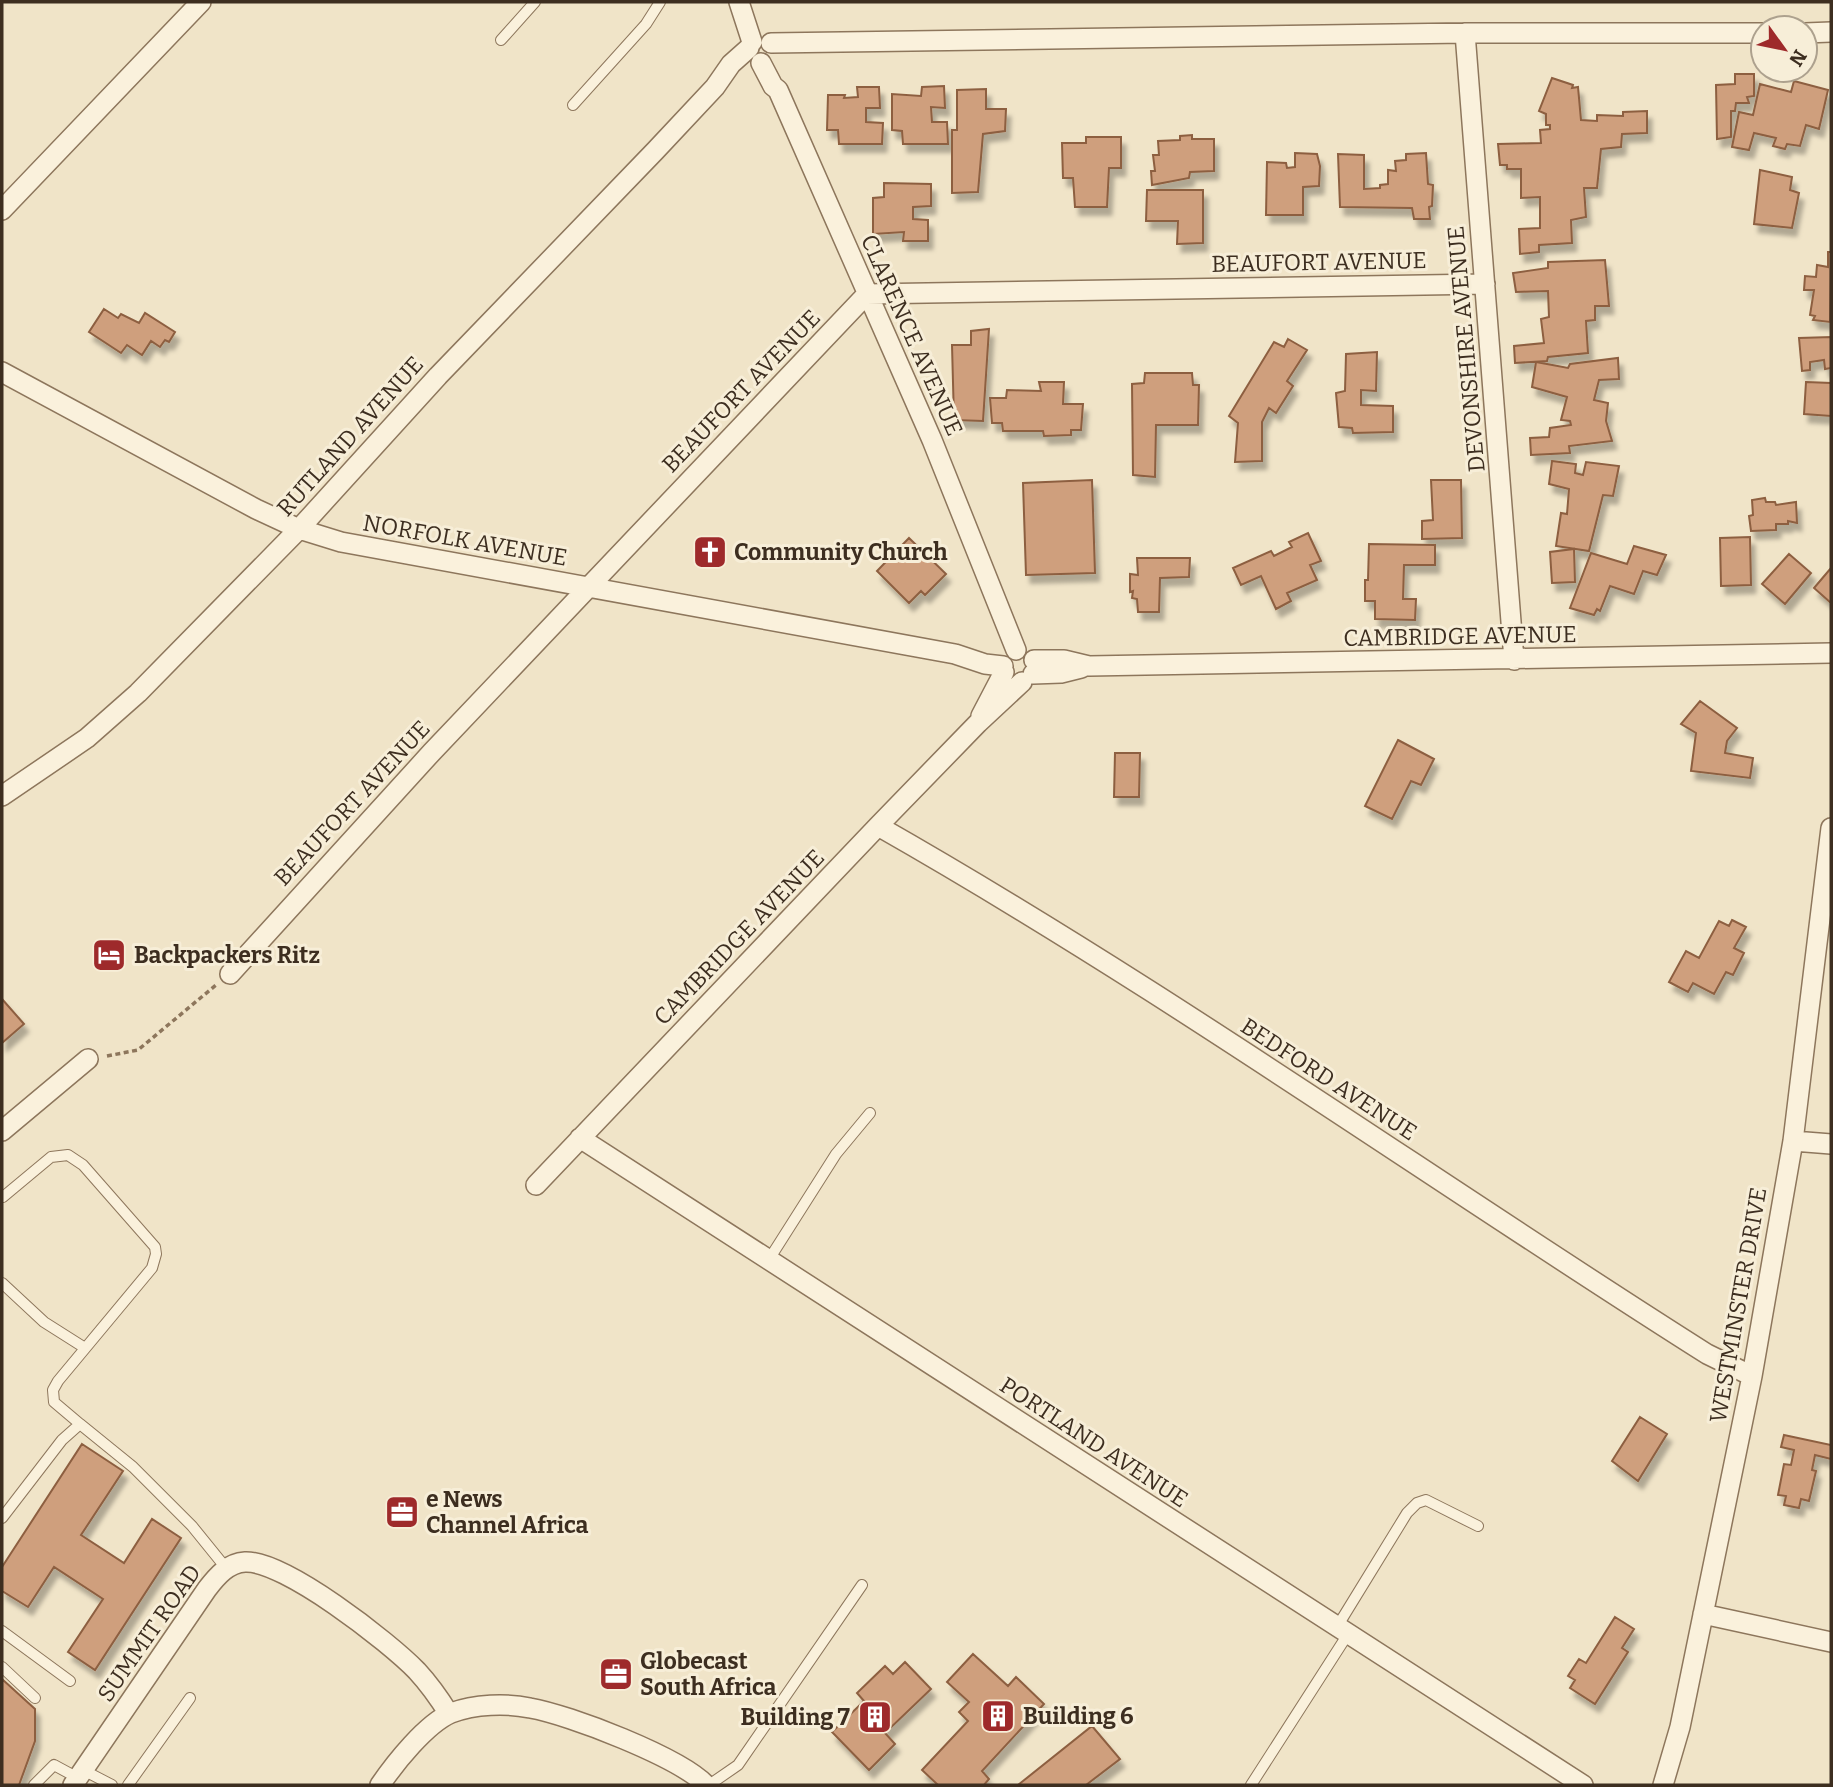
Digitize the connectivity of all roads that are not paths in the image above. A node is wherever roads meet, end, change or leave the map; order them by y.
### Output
1 (201, 2) edge
2 (535, 2) edge
3 (660, 2) edge
4 (740, 4) edge
5 (1465, 33) junction
6 (1749, 33) edge
7 (500, 40) dead end
8 (762, 51) junction
9 (573, 105) dead end
10 (2, 209) edge
11 (1485, 284) junction
12 (867, 294) junction
13 (2, 373) edge
14 (299, 529) junction
15 (588, 587) junction
16 (1831, 653) edge
17 (1514, 660) junction
18 (1019, 664) junction
19 (2, 796) edge
20 (878, 826) junction
21 (1831, 828) edge
22 (230, 974) road end
23 (88, 1059) road end
24 (870, 1113) dead end
25 (2, 1131) edge
26 (580, 1138) junction
27 (1793, 1141) junction
28 (1831, 1144) edge
29 (536, 1185) dead end
30 (2, 1196) edge
31 (768, 1261) junction
32 (2, 1283) edge
33 (85, 1348) junction
34 (1752, 1376) junction
35 (80, 1424) junction
36 (2, 1518) edge
37 (1478, 1526) dead end
38 (226, 1568) junction
39 (862, 1585) dead end
40 (1703, 1615) junction
41 (2, 1631) edge
42 (1343, 1631) junction
43 (1831, 1642) edge
44 (2, 1667) edge
45 (70, 1681) dead end
46 (35, 1698) dead end
47 (190, 1698) dead end
48 (449, 1714) junction
49 (78, 1778) edge
50 (34, 1785) edge
51 (113, 1785) edge
52 (128, 1785) edge
53 (380, 1785) edge
54 (708, 1785) edge
55 (1251, 1785) edge
56 (1583, 1785) edge
57 (1663, 1785) edge

1 - 10 street
2 - 7 lane
3 - 9 lane
4 - 8 street, CLARENCE AVENUE
5 - 6 street, RUTLAND AVENUE
5 - 8 street, RUTLAND AVENUE
5 - 11 street, DEVONSHIRE AVENUE
8 - 12 street, CLARENCE AVENUE
8 - 14 street, RUTLAND AVENUE
11 - 12 street, BEAUFORT AVENUE
11 - 17 street, DEVONSHIRE AVENUE
12 - 15 street, BEAUFORT AVENUE
12 - 18 street, CLARENCE AVENUE
13 - 14 street, NORFOLK AVENUE
14 - 15 street, NORFOLK AVENUE
14 - 19 street, RUTLAND AVENUE
15 - 18 street, NORFOLK AVENUE
15 - 22 street, BEAUFORT AVENUE
16 - 17 street, CAMBRIDGE AVENUE
17 - 18 street, CAMBRIDGE AVENUE
18 - 20 street, CAMBRIDGE AVENUE
20 - 26 street, CAMBRIDGE AVENUE
20 - 34 street, BEDFORD AVENUE
21 - 27 street, WESTMINSTER DRIVE
23 - 25 street
24 - 31 lane
26 - 29 street, CAMBRIDGE AVENUE
26 - 31 street, PORTLAND AVENUE
27 - 28 street
27 - 34 street, WESTMINSTER DRIVE
30 - 33 lane
31 - 42 street, PORTLAND AVENUE
32 - 33 lane
33 - 35 lane
34 - 40 street, WESTMINSTER DRIVE
35 - 36 lane
35 - 38 lane
37 - 42 lane
38 - 48 street, SUMMIT ROAD
38 - 49 street, SUMMIT ROAD
39 - 54 lane
40 - 43 street
40 - 57 street, WESTMINSTER DRIVE
41 - 45 lane
42 - 55 lane
42 - 56 street, PORTLAND AVENUE
44 - 46 lane
47 - 52 lane
48 - 53 street
48 - 54 street
49 - 50 lane
49 - 51 lane

